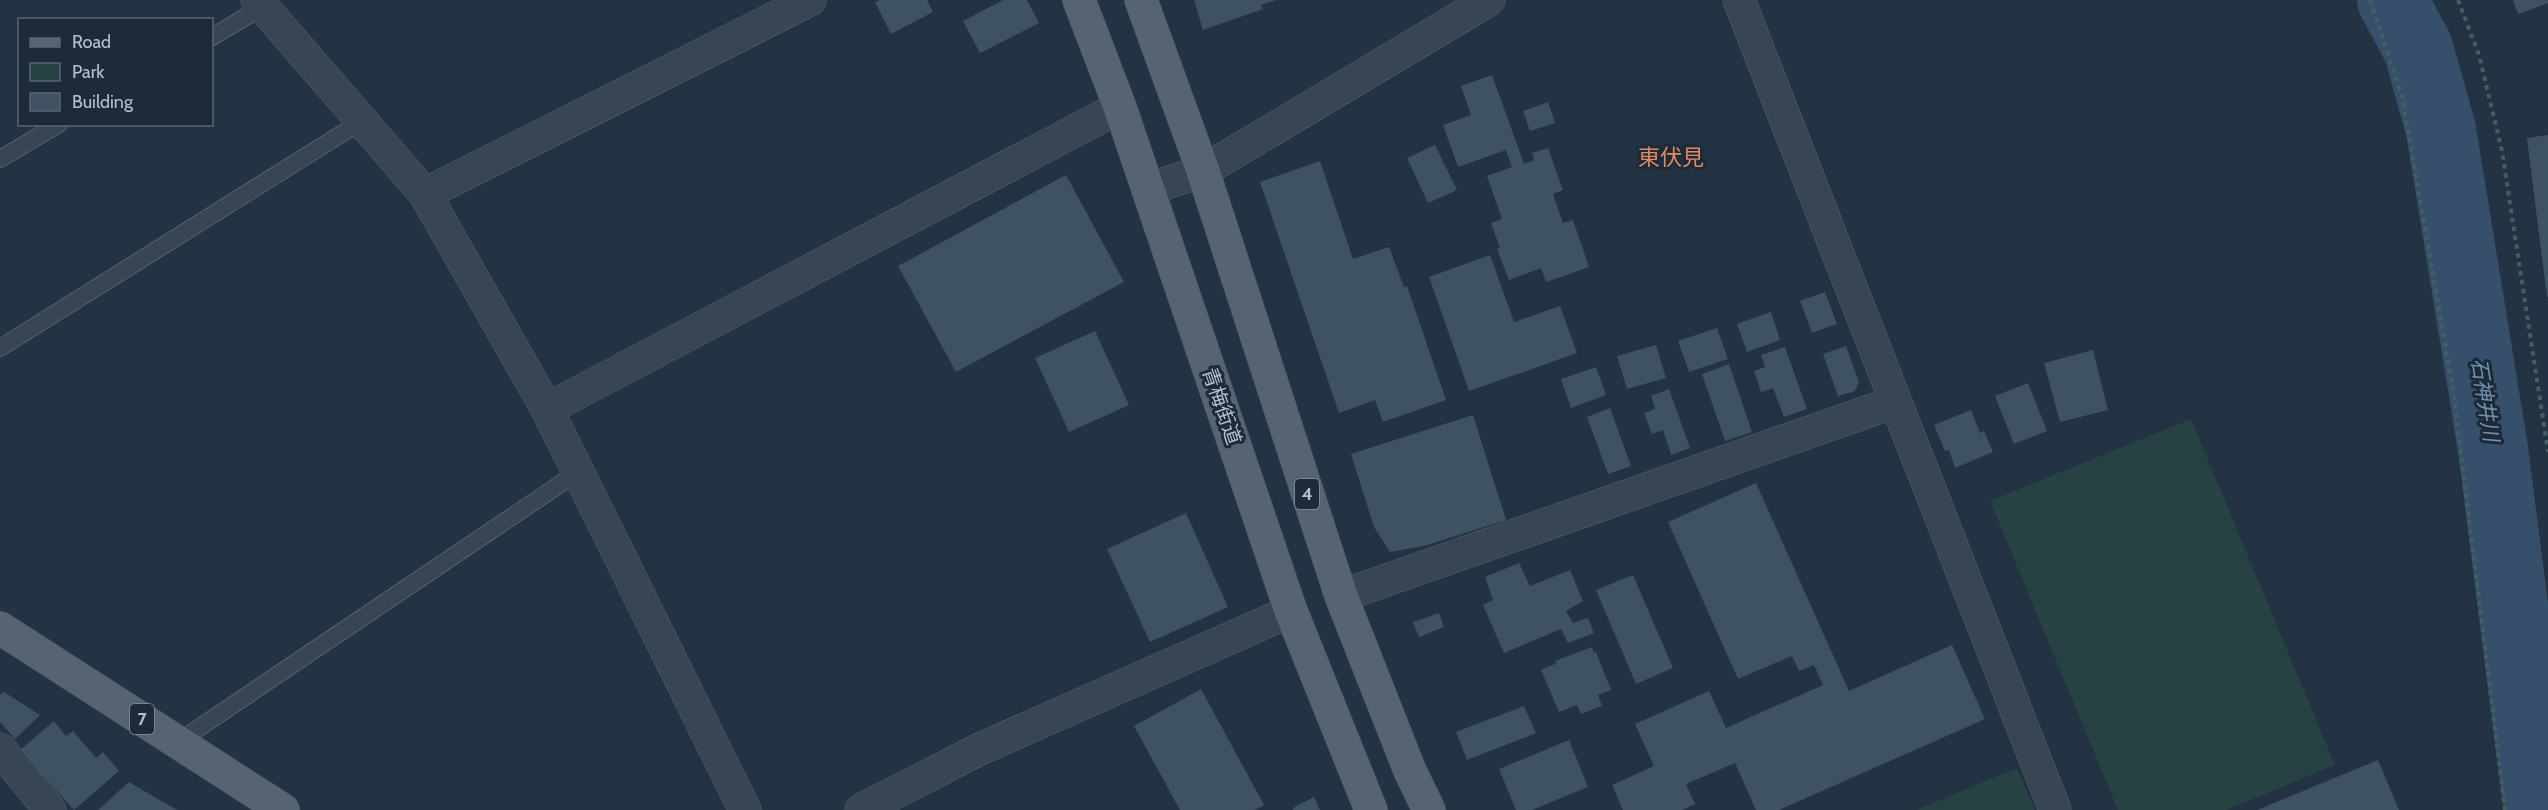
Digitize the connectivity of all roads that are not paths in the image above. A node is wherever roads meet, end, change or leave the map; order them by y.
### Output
1 (810, 0) edge
2 (1079, 0) edge
3 (1141, 0) edge
4 (1489, 0) edge
5 (1740, 0) edge
6 (266, 2) edge
7 (213, 36) edge
8 (1120, 106) junction
9 (362, 121) junction
10 (57, 126) edge
11 (0, 159) edge
12 (1203, 171) junction
13 (1148, 189) junction
14 (425, 194) junction
15 (0, 348) edge
16 (1895, 402) junction
17 (547, 409) junction
18 (578, 472) junction
19 (1341, 596) junction
20 (1291, 611) junction
21 (0, 628) edge
22 (178, 742) junction
23 (0, 749) edge
24 (50, 810) edge
25 (283, 810) edge
26 (745, 810) edge
27 (861, 810) edge
28 (1371, 810) edge
29 (1429, 810) edge
30 (2055, 810) edge

1 - 14 street
2 - 8 main road, 青梅街道
3 - 12 main road, 4
4 - 12 street
5 - 16 street
6 - 7 lane
6 - 9 street
8 - 13 main road, 青梅街道
8 - 17 street
9 - 14 street
9 - 15 lane
10 - 11 lane
12 - 13 street
12 - 19 main road, 4
13 - 20 main road, 青梅街道
14 - 17 street
16 - 19 street
16 - 30 street
17 - 18 street
18 - 22 lane
18 - 26 street
19 - 29 main road, 4
20 - 27 street
20 - 28 main road, 青梅街道
21 - 22 main road, 7
22 - 25 main road, 7
23 - 24 street

